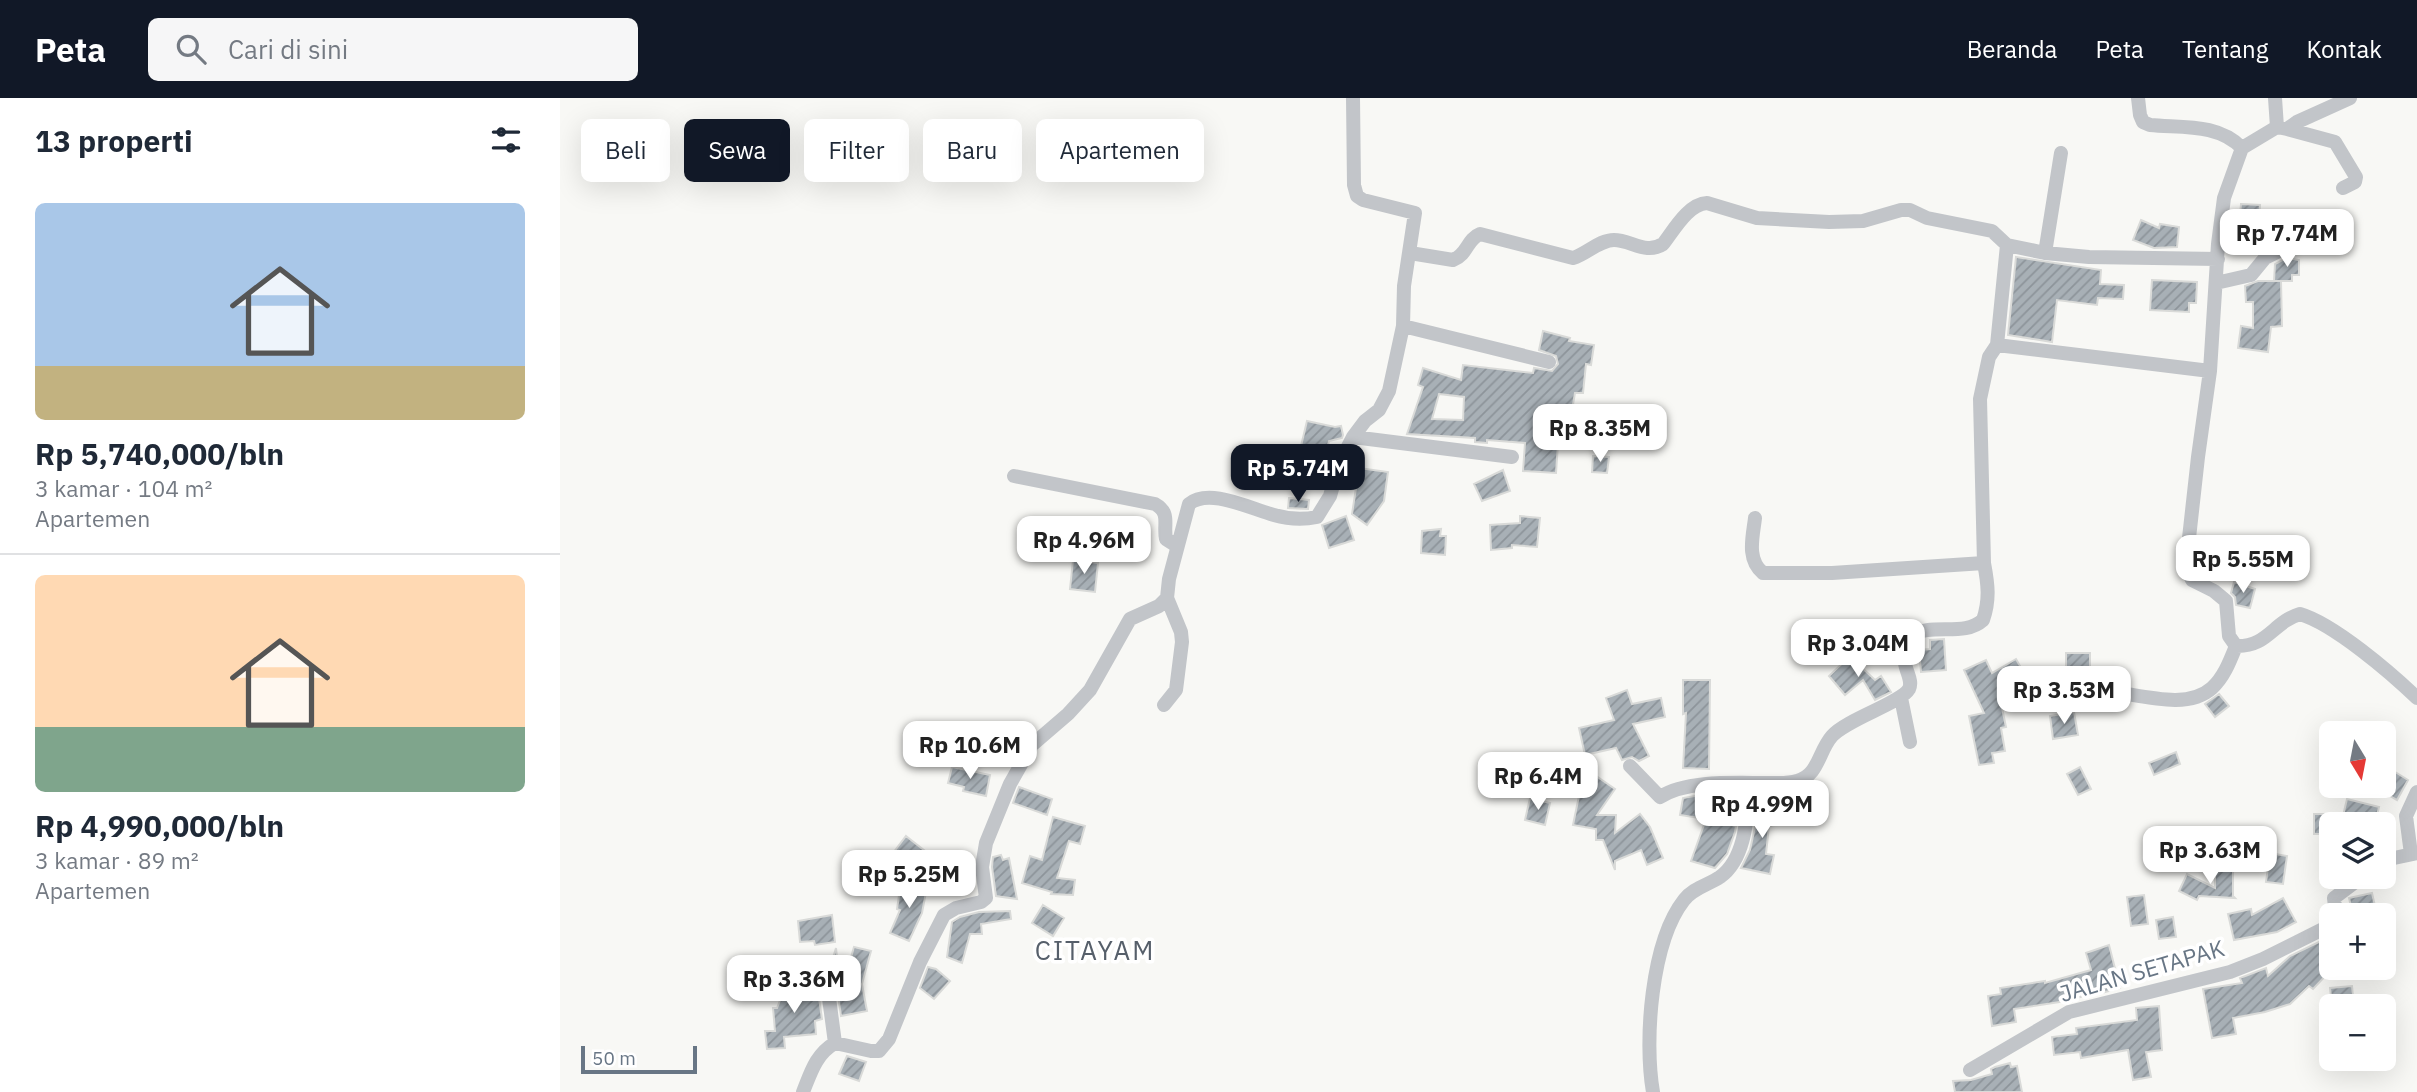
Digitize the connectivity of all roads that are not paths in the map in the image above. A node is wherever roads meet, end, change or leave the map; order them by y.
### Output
1 (1353, 98) edge
2 (2138, 98) edge
3 (2275, 98) edge
4 (2350, 98) edge
5 (2282, 128) junction
6 (2242, 148) junction
7 (2061, 153) dead end
8 (2343, 187) dead end
9 (2292, 226) dead end
10 (2007, 245) junction
11 (1410, 253) junction
12 (2045, 253) junction
13 (2218, 259) junction
14 (2216, 283) junction
15 (1403, 326) junction
16 (1997, 345) junction
17 (1549, 362) dead end
18 (2210, 371) junction
19 (1353, 437) junction
20 (1512, 457) dead end
21 (1014, 476) dead end
22 (1755, 518) dead end
23 (1177, 546) junction
24 (1984, 563) junction
25 (1167, 598) junction
26 (2236, 646) junction
27 (1901, 698) junction
28 (2417, 698) edge
29 (1164, 705) dead end
30 (2047, 705) dead end
31 (1910, 742) dead end
32 (1630, 766) dead end
33 (1750, 783) junction
34 (2417, 792) edge
35 (2414, 853) edge
36 (2396, 860) edge
37 (2346, 889) edge
38 (2335, 903) edge
39 (2319, 931) edge
40 (827, 983) dead end
41 (835, 1042) junction
42 (1970, 1070) dead end
43 (803, 1092) edge
44 (1653, 1092) edge

1 - 11 street
2 - 6 street
3 - 5 street
4 - 5 street
5 - 6 street
5 - 8 street
6 - 13 street
7 - 12 street
9 - 14 street
10 - 11 street
10 - 12 street
10 - 16 street
11 - 15 street
12 - 13 street
13 - 14 street
14 - 18 street
15 - 17 street
15 - 19 street
16 - 18 street
16 - 24 street
18 - 26 street
19 - 20 street
19 - 23 street
21 - 23 street
22 - 24 street
23 - 25 street
24 - 27 street
25 - 29 street
25 - 41 street
26 - 28 street
26 - 30 street
27 - 31 street
27 - 33 street
32 - 33 street
33 - 44 street
34 - 35 street
35 - 36 street
37 - 38 street
39 - 42 street, JALAN SETAPAK
40 - 41 street
41 - 43 street

